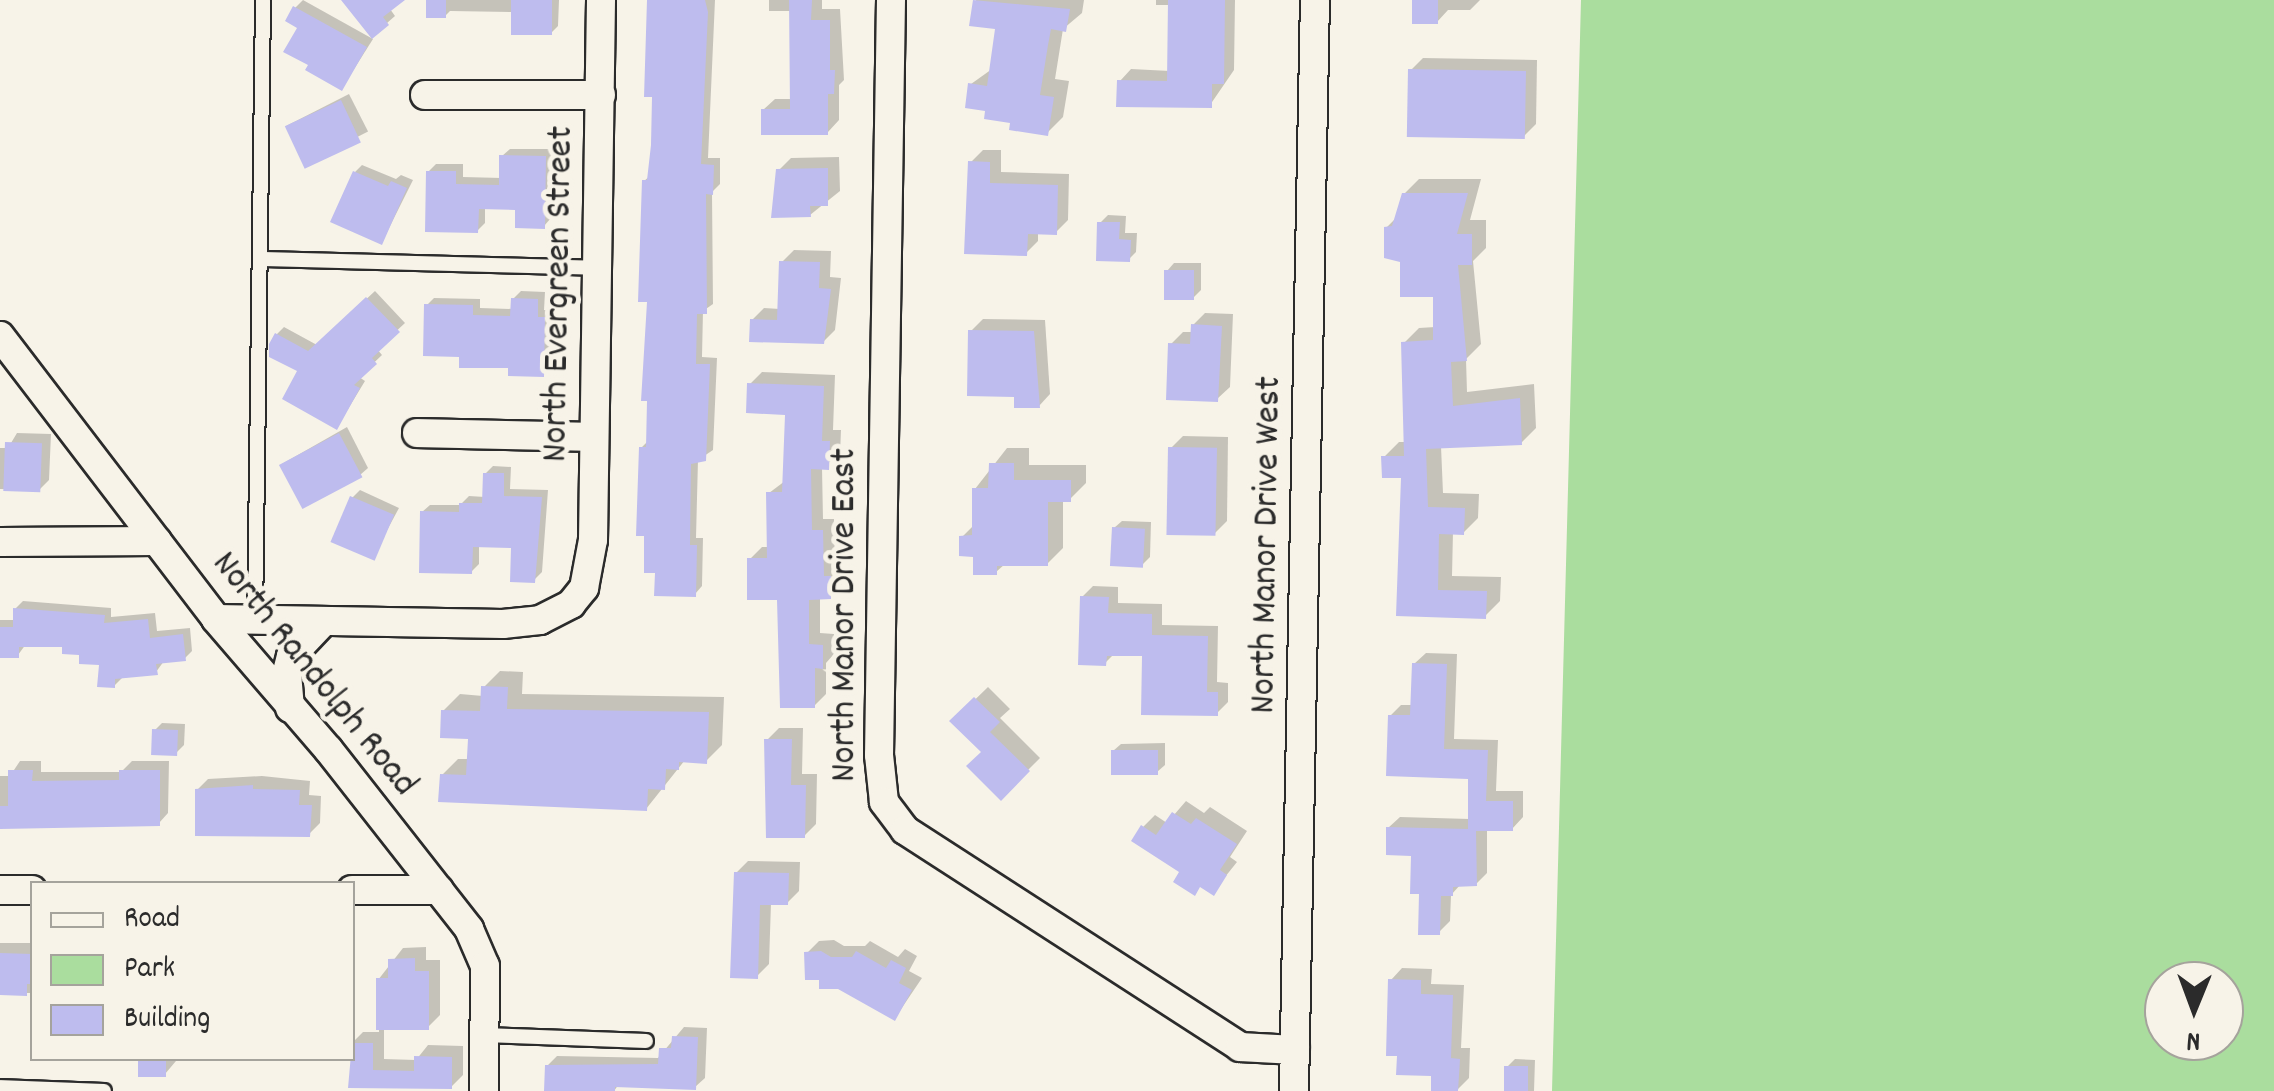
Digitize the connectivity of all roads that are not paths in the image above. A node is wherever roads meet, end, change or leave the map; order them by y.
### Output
1 (263, 0) edge
2 (601, 0) edge
3 (891, 0) edge
4 (1315, 0) edge
5 (425, 94) dead end
6 (601, 94) junction
7 (261, 259) junction
8 (598, 268) junction
9 (0, 336) edge
10 (417, 432) dead end
11 (594, 437) junction
12 (157, 541) junction
13 (0, 542) edge
14 (216, 619) junction
15 (254, 620) junction
16 (324, 621) junction
17 (290, 708) junction
18 (0, 890) edge
19 (30, 890) edge
20 (355, 890) edge
21 (439, 890) junction
22 (485, 1035) junction
23 (646, 1041) dead end
24 (1295, 1050) junction
25 (0, 1087) edge
26 (104, 1091) edge
27 (484, 1091) edge
28 (1294, 1091) edge

1 - 7 lane
2 - 6 street, North Evergreen Street
3 - 24 street, North Manor Drive East
4 - 24 street, North Manor Drive West
5 - 6 street
6 - 8 street, North Evergreen Street
7 - 8 lane
7 - 15 lane
8 - 11 street, North Evergreen Street
9 - 12 street, North Randolph Road
10 - 11 street
11 - 16 street, North Evergreen Street
12 - 13 street
12 - 14 street, North Randolph Road
14 - 15 street
14 - 17 street, North Randolph Road
15 - 16 street
16 - 17 street
17 - 21 street, North Randolph Road
18 - 19 street
20 - 21 street
21 - 22 street, North Randolph Road
22 - 23 lane
22 - 27 street, North Randolph Road
24 - 28 street, North Manor Drive West
25 - 26 lane

